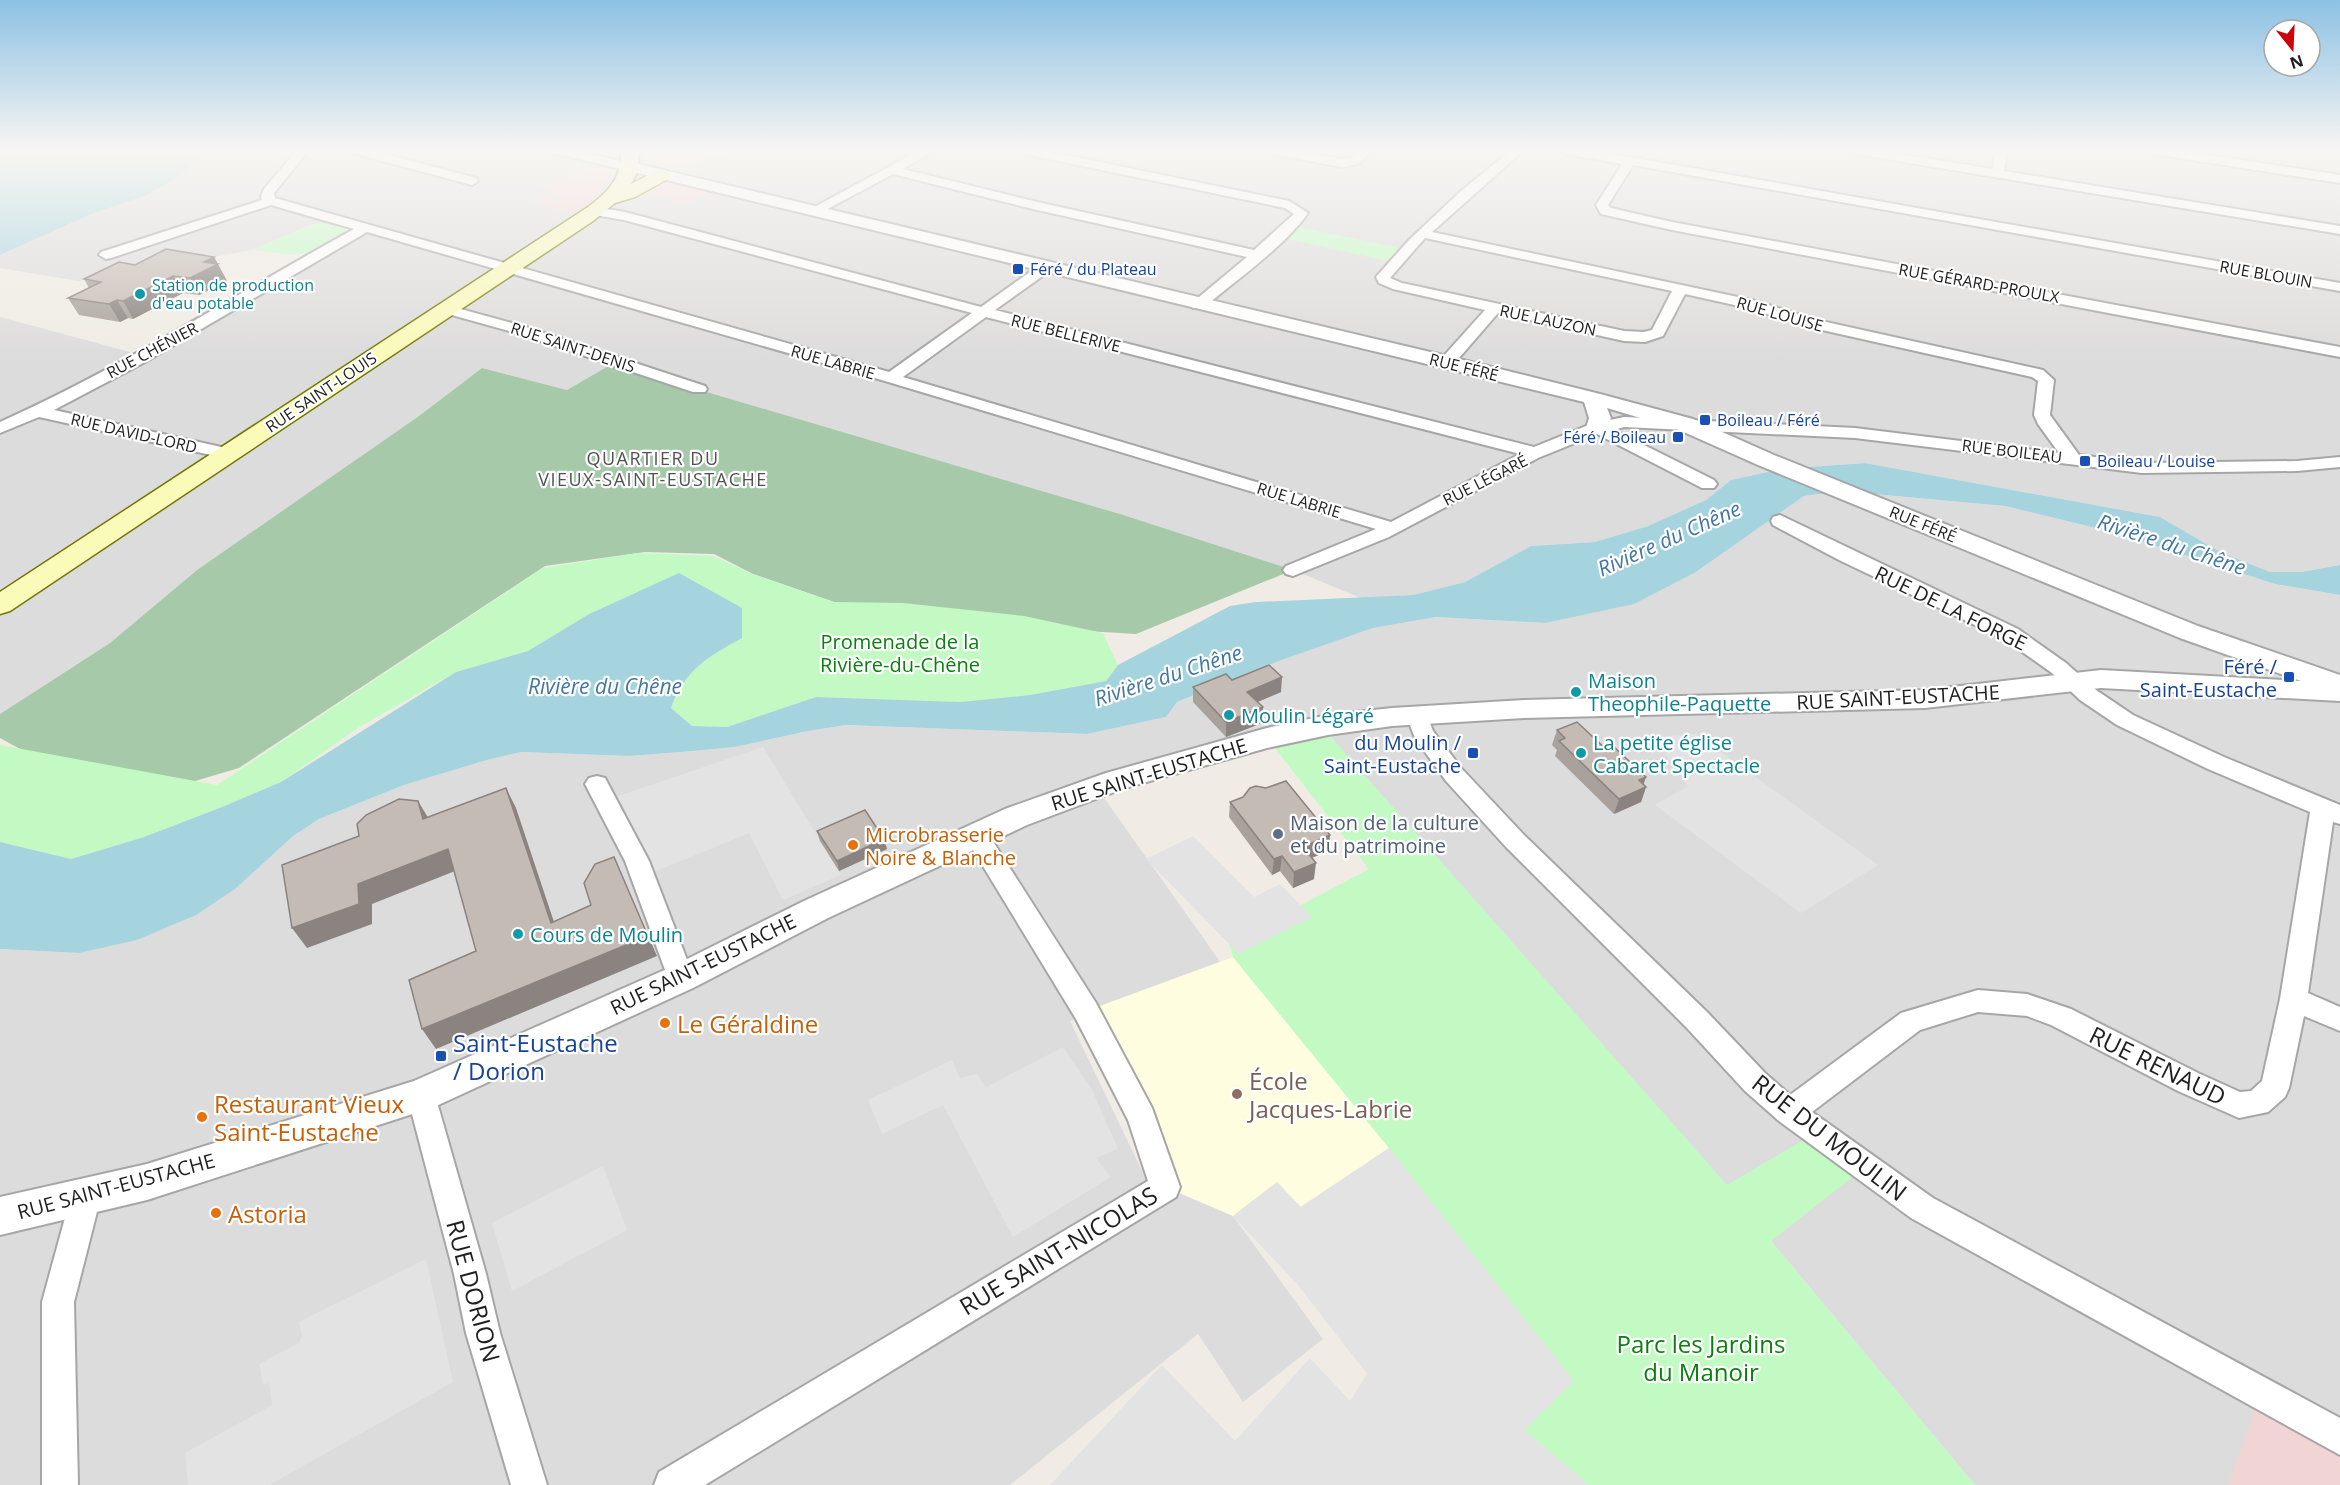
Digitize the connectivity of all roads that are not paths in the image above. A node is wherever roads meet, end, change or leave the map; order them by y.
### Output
1 (210, 219) edge
2 (331, 219) edge
3 (581, 219) edge
4 (637, 219) edge
5 (851, 219) edge
6 (1097, 219) edge
7 (1299, 219) edge
8 (1439, 219) edge
9 (1643, 219) edge
10 (1957, 219) edge
11 (2275, 219) edge
12 (363, 229) junction
13 (2340, 230) edge
14 (1424, 234) junction
15 (106, 255) dead end
16 (1258, 255) junction
17 (1046, 267) junction
18 (506, 269) junction
19 (2340, 287) edge
20 (1681, 288) junction
21 (1198, 304) junction
22 (1494, 308) junction
23 (446, 309) junction
24 (985, 312) junction
25 (2340, 352) edge
26 (1447, 362) junction
27 (891, 378) junction
28 (699, 389) dead end
29 (1593, 398) junction
30 (40, 412) junction
31 (1685, 424) junction
32 (0, 428) edge
33 (1597, 428) junction
34 (1538, 453) junction
35 (229, 454) junction
36 (2073, 459) junction
37 (2340, 462) edge
38 (1708, 484) dead end
39 (1779, 521) dead end
40 (1393, 528) junction
41 (1293, 570) dead end
42 (0, 605) edge
43 (2073, 681) junction
44 (2340, 684) edge
45 (2340, 692) edge
46 (1417, 715) junction
47 (597, 784) dead end
48 (2331, 812) edge
49 (976, 835) junction
50 (681, 978) junction
51 (2294, 999) junction
52 (2340, 1019) edge
53 (421, 1095) junction
54 (1790, 1112) junction
55 (86, 1196) junction
56 (0, 1216) edge
57 (2340, 1437) edge
58 (60, 1485) edge
59 (529, 1485) edge
60 (672, 1485) edge

1 - 15 street
2 - 12 street, RUE LABRIE
3 - 18 main road, RUE SAINT-LOUIS
4 - 24 street, RUE BELLERIVE
5 - 17 street, RUE FÉRÉ
6 - 16 street
7 - 16 street
8 - 14 street
9 - 25 street, RUE GÉRARD-PROULX
10 - 19 street, RUE BLOUIN
11 - 13 street
12 - 18 street, RUE LABRIE
12 - 30 street, RUE CHÉNIER
14 - 20 street, RUE LOUISE
14 - 22 street, RUE LAUZON
16 - 21 street
17 - 21 street, RUE FÉRÉ
17 - 24 street
18 - 23 main road, RUE SAINT-LOUIS
18 - 27 street, RUE LABRIE
20 - 22 street, RUE LAUZON
20 - 36 street, RUE LOUISE
21 - 26 street, RUE FÉRÉ
22 - 26 street
23 - 28 street, RUE SAINT-DENIS
23 - 35 main road, RUE SAINT-LOUIS
24 - 27 street
24 - 34 street, RUE BELLERIVE
26 - 29 street, RUE FÉRÉ
27 - 40 street, RUE LABRIE
29 - 31 street, RUE FÉRÉ
29 - 33 street
30 - 32 street, RUE CHÉNIER
30 - 35 street, RUE DAVID-LORD
31 - 33 street, RUE LÉGARÉ
31 - 36 street, RUE BOILEAU
31 - 44 street, RUE FÉRÉ
33 - 34 street, RUE LÉGARÉ
33 - 38 street
34 - 40 street, RUE LÉGARÉ
35 - 42 main road, RUE SAINT-LOUIS
36 - 37 street, RUE BOILEAU
39 - 43 street, RUE DE LA FORGE
40 - 41 street, RUE LÉGARÉ
43 - 45 street, RUE SAINT-EUSTACHE
43 - 46 street, RUE SAINT-EUSTACHE
43 - 48 street, RUE DE LA FORGE
46 - 49 street, RUE SAINT-EUSTACHE
46 - 54 street, RUE DU MOULIN
47 - 50 street
48 - 51 street, RUE RENAUD
49 - 50 street, RUE SAINT-EUSTACHE
49 - 60 street, RUE SAINT-NICOLAS
50 - 53 street, RUE SAINT-EUSTACHE
51 - 52 street
51 - 54 street, RUE RENAUD
53 - 55 street, RUE SAINT-EUSTACHE
53 - 59 street, RUE DORION
54 - 57 street, RUE DU MOULIN
55 - 56 street, RUE SAINT-EUSTACHE
55 - 58 street

